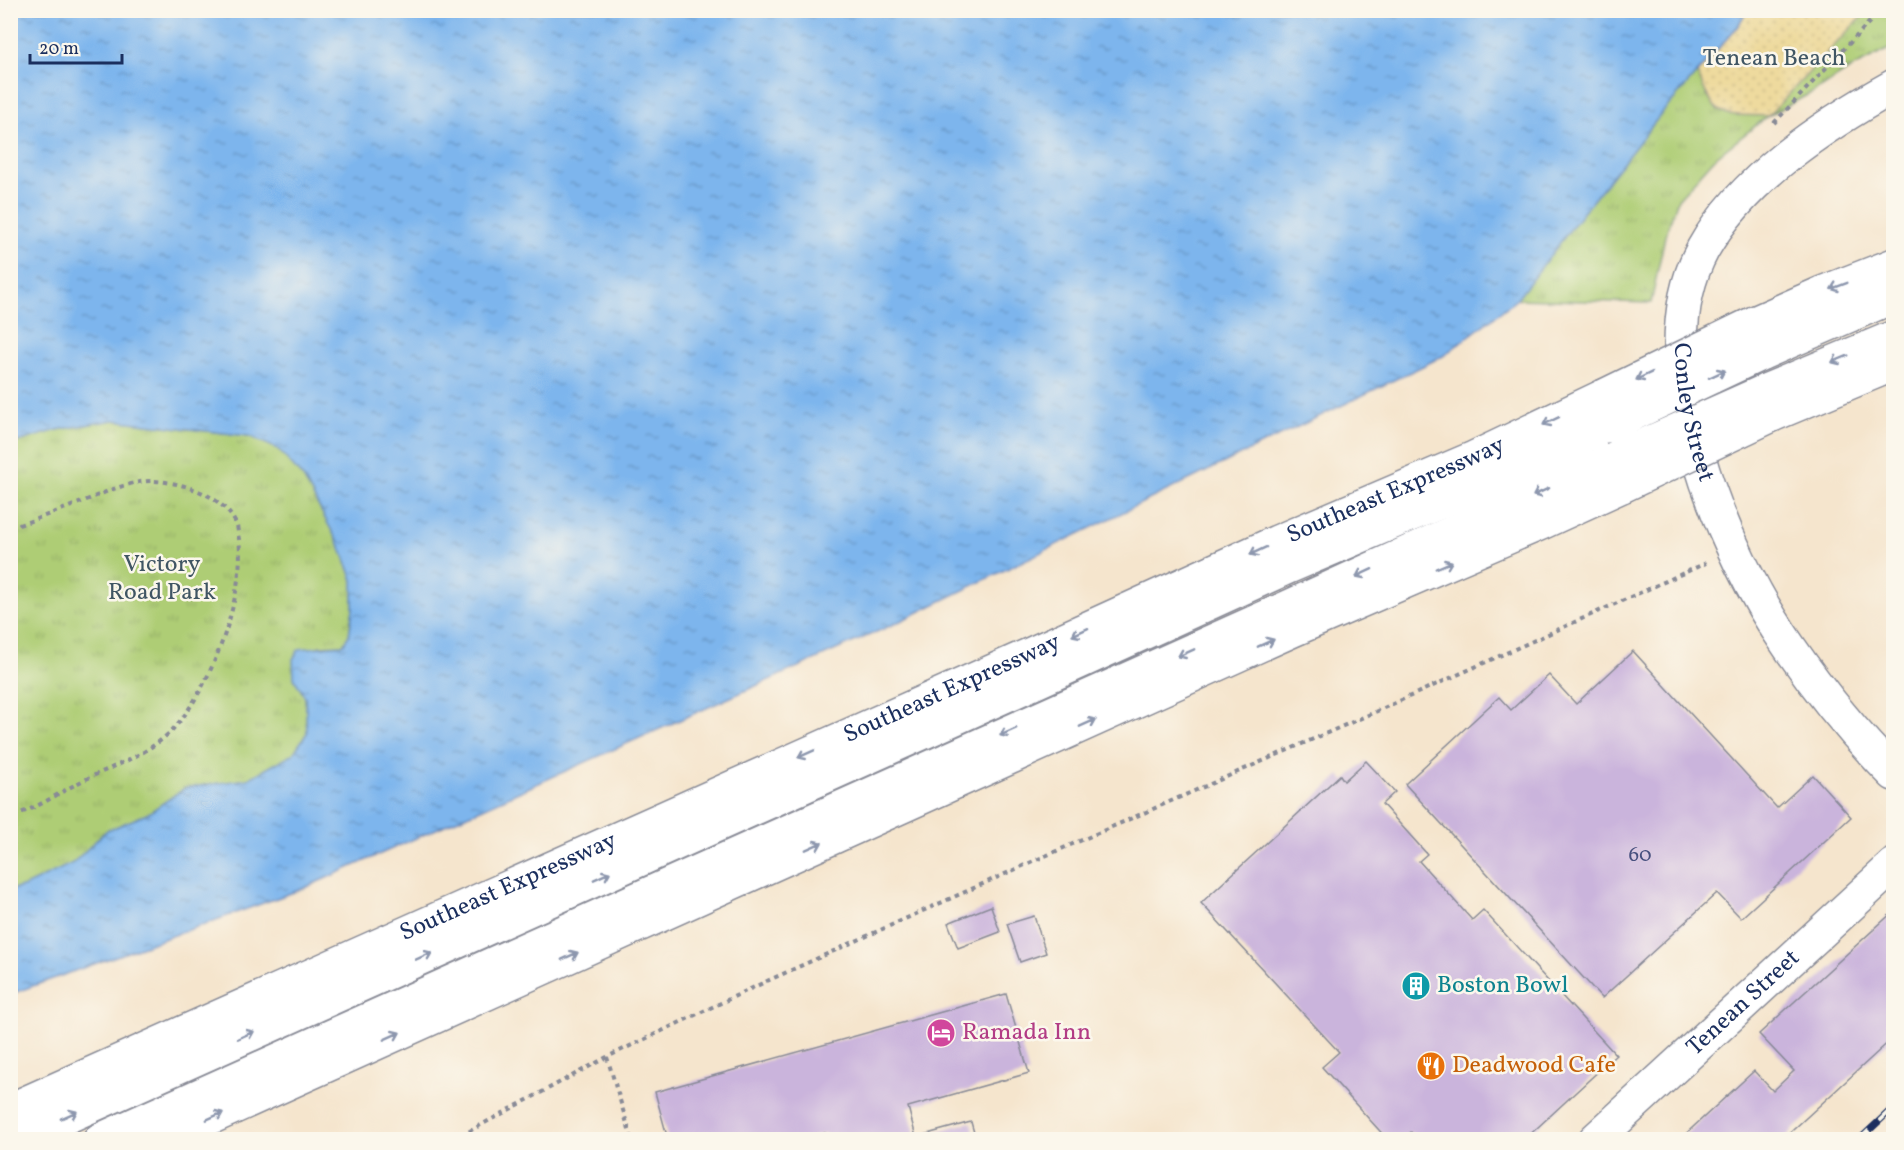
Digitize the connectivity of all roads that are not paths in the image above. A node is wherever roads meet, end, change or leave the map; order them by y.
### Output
1 (1893, 86) edge
2 (1893, 265) edge
3 (1893, 296) edge
4 (1893, 337) edge
5 (1757, 339) junction
6 (1893, 364) edge
7 (1768, 403) junction
8 (1606, 411) junction
9 (1618, 472) junction
10 (1893, 774) edge
11 (1893, 865) edge
12 (10, 1110) edge
13 (15, 1140) edge
14 (100, 1140) edge
15 (161, 1140) edge
16 (1595, 1140) edge

1 - 10 main road, Conley Street
2 -> 5 main road, Southeast Expressway
3 - 5 main road
4 -> 7 main road
5 - 8 main road, Southeast Expressway, bridge
6 - 7 main road
7 - 9 main road, bridge
8 -> 12 main road, Southeast Expressway
13 -> 8 main road
9 -> 14 main road
15 -> 9 main road
11 - 16 main road, Tenean Street

